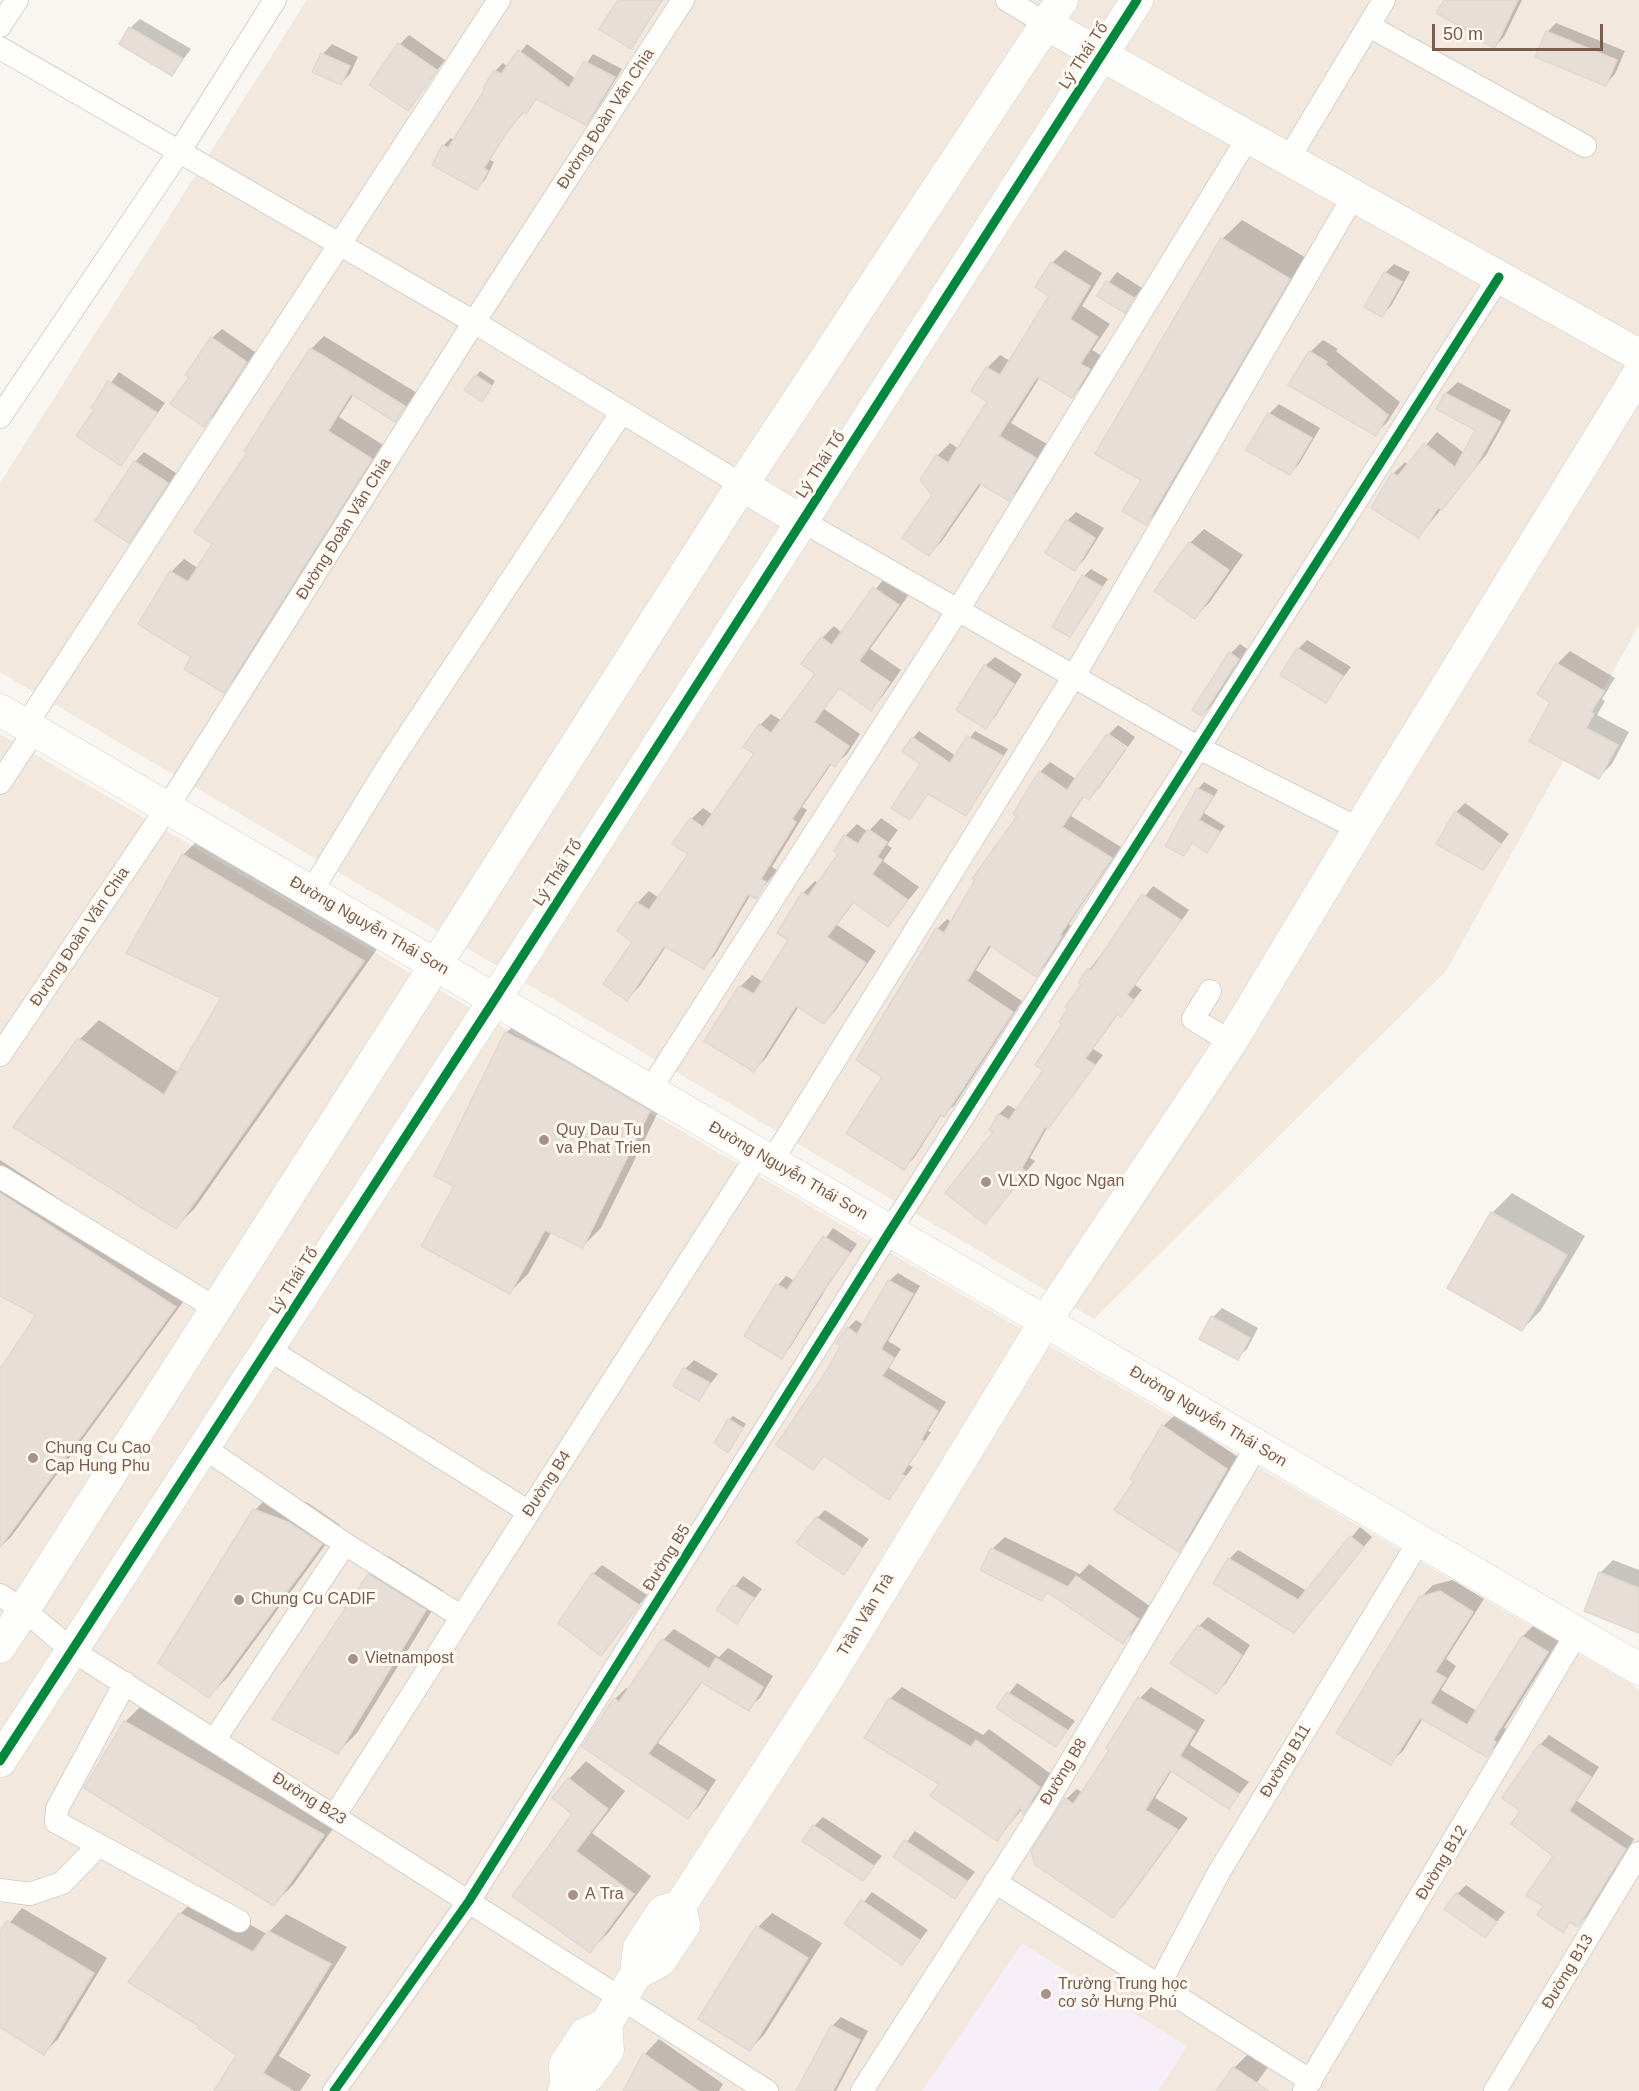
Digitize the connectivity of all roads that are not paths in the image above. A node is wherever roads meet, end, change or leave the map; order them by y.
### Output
1 (16, 0) edge
2 (275, 0) edge
3 (499, 0) edge
4 (683, 0) edge
5 (1007, 0) edge
6 (1137, 0) edge
7 (1384, 0) edge
8 (1054, 12) edge
9 (0, 26) edge
10 (1369, 26) junction
11 (0, 48) edge
12 (1102, 54) junction
13 (1249, 136) junction
14 (1586, 146) dead end
15 (179, 152) junction
16 (1288, 159) junction
17 (1354, 195) junction
18 (339, 244) junction
19 (1499, 277) junction
20 (474, 322) junction
21 (1639, 355) edge
22 (1639, 374) edge
23 (622, 412) junction
24 (0, 417) edge
25 (742, 485) junction
26 (802, 521) junction
27 (958, 610) junction
28 (1074, 676) junction
29 (20, 722) edge
30 (1199, 748) junction
31 (0, 783) edge
32 (167, 808) junction
33 (1359, 829) junction
34 (311, 892) junction
35 (436, 965) junction
36 (1210, 992) dead end
37 (495, 999) junction
38 (1232, 1042) junction
39 (0, 1055) edge
40 (650, 1090) junction
41 (765, 1158) junction
42 (0, 1178) edge
43 (890, 1231) junction
44 (217, 1309) junction
45 (1046, 1320) junction
46 (268, 1349) junction
47 (1257, 1446) junction
48 (203, 1447) junction
49 (529, 1512) junction
50 (1419, 1541) junction
51 (345, 1544) junction
52 (12, 1603) edge
53 (462, 1617) junction
54 (1577, 1633) junction
55 (0, 1647) edge
56 (73, 1650) junction
57 (1639, 1670) edge
58 (125, 1683) junction
59 (214, 1739) junction
60 (0, 1761) edge
61 (335, 1815) junction
62 (98, 1846) junction
63 (1639, 1853) edge
64 (995, 1882) junction
65 (0, 1890) edge
66 (470, 1901) junction
67 (239, 1921) dead end
68 (1159, 1985) junction
69 (621, 1998) junction
70 (1307, 2086) edge
71 (565, 2089) edge
72 (334, 2091) edge
73 (767, 2091) edge
74 (862, 2091) edge
75 (1495, 2091) edge

1 - 9 street
2 - 15 street
3 - 18 street
4 - 20 street, Đường Đoàn Văn Chia
5 - 8 street
6 - 12 street, Lý Thái Tổ
7 - 10 street
8 - 12 street
8 - 25 street
10 - 14 street
10 - 16 street
11 - 15 street
12 - 13 street
12 - 26 street, Lý Thái Tổ
13 - 16 street
13 - 27 street
15 - 18 street
15 - 24 street
16 - 17 street
17 - 19 street
17 - 28 street, Đường B4
18 - 20 street
18 - 29 street
19 - 21 street
19 - 30 street, Đường B5
20 - 23 street
20 - 32 street, Đường Đoàn Văn Chia
22 - 33 street, Trần Văn Trà
23 - 25 street
23 - 34 street
25 - 26 street
25 - 35 street
26 - 27 street
26 - 37 street, Lý Thái Tổ
27 - 28 street
27 - 40 street
28 - 30 street
28 - 41 street, Đường B4
29 - 31 street
29 - 32 street, Đường Nguyễn Thái Sơn
30 - 33 street
30 - 43 street, Đường B5
32 - 34 street, Đường Nguyễn Thái Sơn
32 - 39 street, Đường Đoàn Văn Chia
33 - 38 street, Trần Văn Trà
34 - 35 street, Đường Nguyễn Thái Sơn
35 - 37 street, Đường Nguyễn Thái Sơn
35 - 44 street
36 - 38 street
37 - 40 street, Đường Nguyễn Thái Sơn
37 - 46 street, Lý Thái Tổ
38 - 45 street, Trần Văn Trà
40 - 41 street, Đường Nguyễn Thái Sơn
41 - 43 street, Đường Nguyễn Thái Sơn
41 - 49 street, Đường B4
42 - 44 street
43 - 45 street, Đường Nguyễn Thái Sơn
43 - 66 street, Đường B5
44 - 52 street
45 - 47 street, Đường Nguyễn Thái Sơn
45 - 69 street, Trần Văn Trà
46 - 48 street, Lý Thái Tổ
46 - 49 street
47 - 50 street, Đường Nguyễn Thái Sơn
47 - 64 street, Đường B8
48 - 51 street
48 - 56 street, Lý Thái Tổ
49 - 53 street, Đường B4
50 - 54 street, Đường Nguyễn Thái Sơn
50 - 68 street, Đường B11
51 - 53 street
51 - 59 street
52 - 55 street
52 - 56 street, Đường B23
53 - 61 street, Đường B4
54 - 57 street, Đường Nguyễn Thái Sơn
54 - 70 street, Đường B12
56 - 58 street, Đường B23
56 - 60 street, Lý Thái Tổ
58 - 59 street, Đường B23
58 - 62 street
59 - 61 street, Đường B23
61 - 66 street, Đường B23
62 - 65 street
62 - 67 street
63 - 75 street, Đường B13
64 - 68 street
64 - 74 street, Đường B8
66 - 69 street, Đường B23
66 - 72 street, Đường B5
68 - 70 street
69 - 71 street
69 - 73 street, Đường B23

